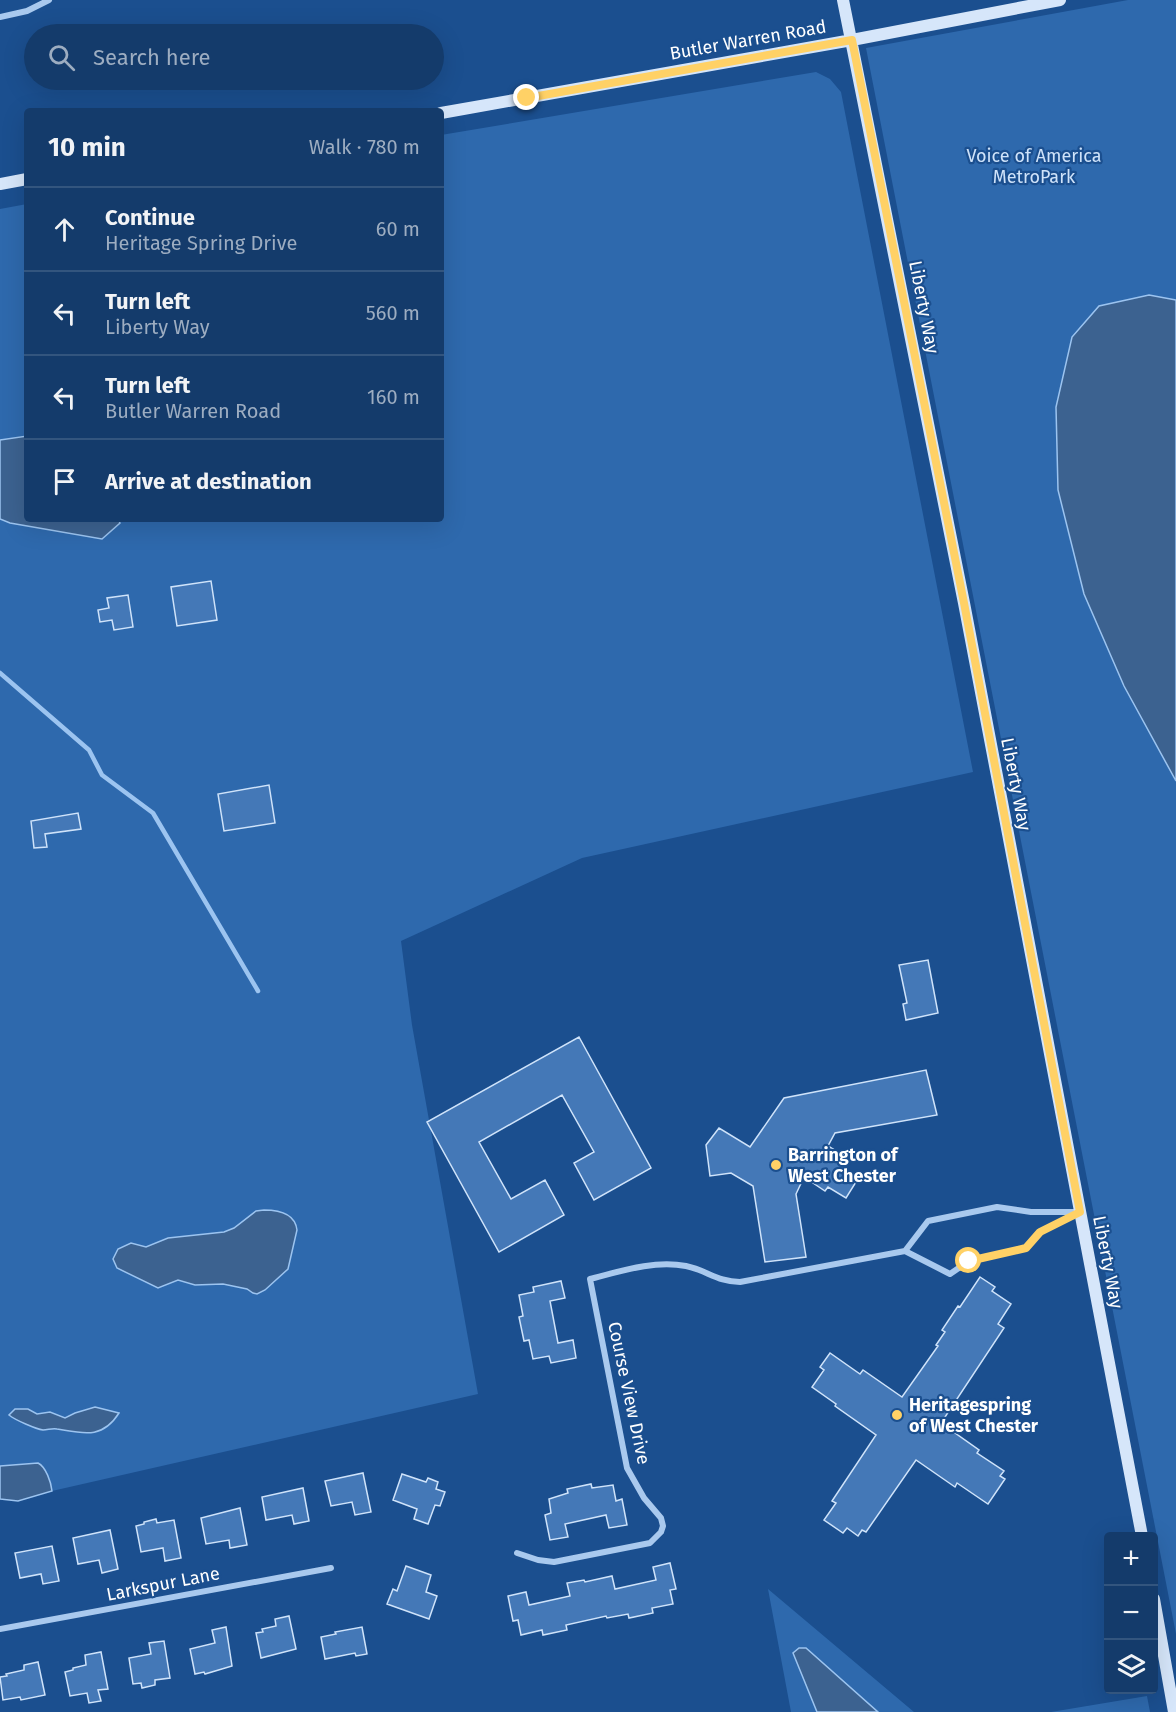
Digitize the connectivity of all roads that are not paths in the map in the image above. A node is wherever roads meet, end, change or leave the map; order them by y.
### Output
1 (49, 0) edge
2 (843, 0) edge
3 (1060, 0) edge
4 (0, 17) edge
5 (852, 40) junction
6 (444, 112) edge
7 (24, 180) edge
8 (0, 184) edge
9 (1080, 1212) junction
10 (905, 1251) junction
11 (1141, 1532) edge
12 (517, 1553) dead end
13 (331, 1568) dead end
14 (1158, 1622) edge
15 (0, 1629) edge
16 (1174, 1712) edge

1 - 4 street
2 - 5 main road, Liberty Way
3 - 5 main road, Butler Warren Road
5 - 6 main road, Butler Warren Road
5 - 9 main road, Liberty Way
7 - 8 main road
9 - 10 street
9 - 10 street
9 - 11 main road, Liberty Way
10 - 12 street, Course View Drive
13 - 15 street, Larkspur Lane
14 - 16 main road

